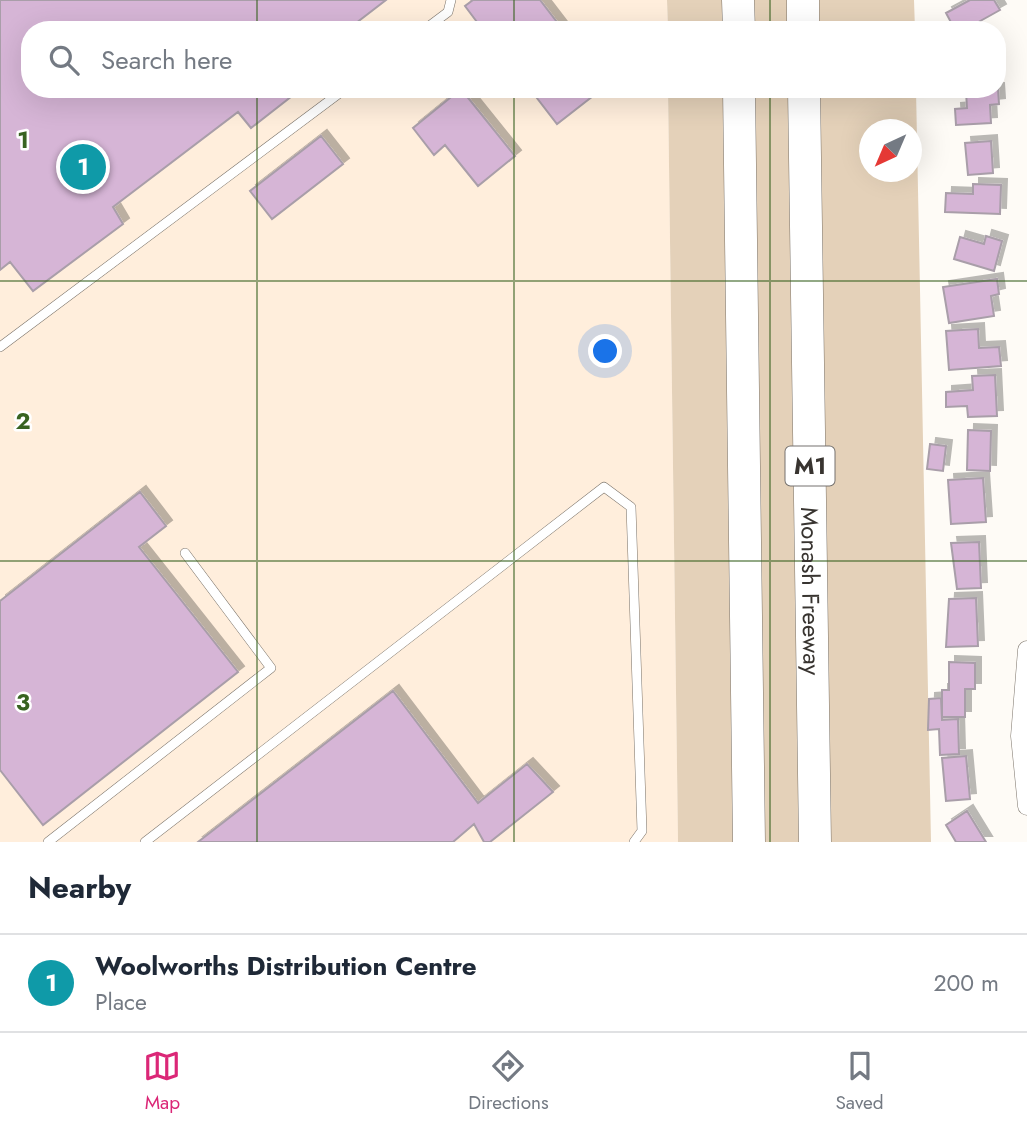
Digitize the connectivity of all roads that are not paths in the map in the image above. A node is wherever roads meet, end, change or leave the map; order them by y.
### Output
1 (451, 0) edge
2 (738, 0) edge
3 (803, 0) edge
4 (436, 21) edge
5 (739, 21) edge
6 (803, 21) edge
7 (333, 98) edge
8 (739, 98) edge
9 (804, 98) edge
10 (0, 347) edge
11 (185, 553) dead end
12 (1027, 650) edge
13 (814, 734) junction
14 (1027, 806) edge
15 (48, 842) edge
16 (145, 842) edge
17 (634, 842) edge
18 (749, 842) edge
19 (815, 842) edge
20 (828, 842) edge

1 - 4 lane
2 - 5 highway
3 - 6 highway
7 - 10 lane
8 - 18 highway
9 - 13 highway, Monash Freeway / M1
11 - 15 lane
12 - 14 street
13 - 19 highway, Monash Freeway / M1
13 - 20 highway
16 - 17 lane

